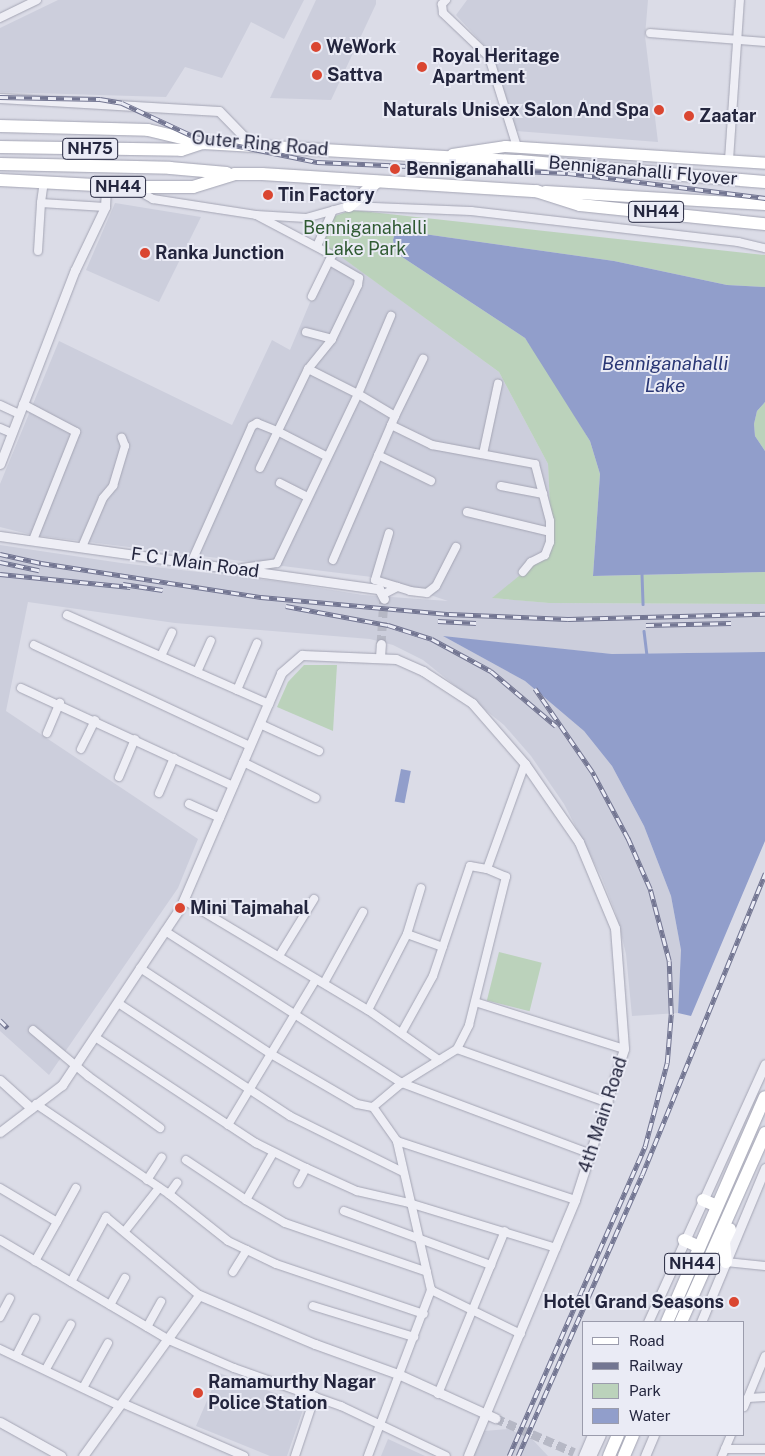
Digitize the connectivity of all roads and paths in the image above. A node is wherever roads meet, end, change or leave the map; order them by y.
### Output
1 (446, 0) edge
2 (740, 0) edge
3 (34, 1) edge
4 (0, 18) edge
5 (650, 33) dead end
6 (736, 40) junction
7 (765, 42) edge
8 (0, 98) edge
9 (0, 126) edge
10 (203, 142) junction
11 (253, 146) junction
12 (0, 147) edge
13 (516, 147) junction
14 (431, 157) junction
15 (730, 160) junction
16 (765, 163) edge
17 (0, 164) edge
18 (235, 174) junction
19 (0, 180) edge
20 (44, 182) junction
21 (377, 182) junction
22 (765, 182) edge
23 (106, 186) junction
24 (133, 187) junction
25 (536, 191) junction
26 (41, 202) junction
27 (765, 204) edge
28 (349, 206) junction
29 (104, 207) junction
30 (333, 210) junction
31 (256, 215) junction
32 (765, 224) edge
33 (318, 246) junction
34 (765, 248) edge
35 (38, 251) dead end
36 (330, 261) junction
37 (312, 296) dead end
38 (392, 316) dead end
39 (306, 332) dead end
40 (332, 339) junction
41 (423, 359) dead end
42 (308, 369) junction
43 (498, 384) dead end
44 (358, 394) junction
45 (23, 404) junction
46 (0, 405) edge
47 (19, 414) junction
48 (395, 416) junction
49 (391, 425) junction
50 (0, 428) edge
51 (277, 430) junction
52 (12, 433) junction
53 (122, 438) dead end
54 (3, 450) edge
55 (483, 454) junction
56 (378, 455) junction
57 (326, 456) junction
58 (0, 464) edge
59 (260, 468) dead end
60 (431, 482) dead end
61 (280, 483) dead end
62 (501, 486) dead end
63 (543, 494) junction
64 (308, 497) junction
65 (467, 512) dead end
66 (550, 532) junction
67 (389, 533) dead end
68 (0, 536) edge
69 (32, 540) junction
70 (82, 547) junction
71 (456, 547) dead end
72 (334, 560) dead end
73 (191, 563) junction
74 (238, 569) junction
75 (523, 572) dead end
76 (397, 587) junction
77 (384, 596) joint
78 (67, 615) dead end
79 (172, 632) dead end
80 (211, 641) dead end
81 (256, 643) dead end
82 (381, 644) tunnel mouth
83 (34, 645) dead end
84 (161, 656) junction
85 (380, 657) junction
86 (197, 672) junction
87 (22, 688) dead end
88 (237, 690) junction
89 (60, 703) junction
90 (269, 704) junction
91 (95, 720) junction
92 (260, 724) junction
93 (47, 733) dead end
94 (134, 739) junction
95 (250, 746) junction
96 (81, 749) dead end
97 (319, 751) dead end
98 (174, 758) junction
99 (243, 762) junction
100 (526, 764) junction
101 (119, 777) dead end
102 (233, 786) junction
103 (159, 793) dead end
104 (316, 798) dead end
105 (189, 804) dead end
106 (220, 818) junction
107 (487, 869) junction
108 (421, 888) dead end
109 (314, 899) dead end
110 (184, 900) junction
111 (363, 912) dead end
112 (165, 931) junction
113 (407, 934) junction
114 (443, 947) junction
115 (279, 956) junction
116 (140, 968) junction
117 (316, 979) junction
118 (324, 984) junction
119 (474, 1002) junction
120 (118, 1003) junction
121 (368, 1010) junction
122 (295, 1016) junction
123 (33, 1030) dead end
124 (402, 1032) junction
125 (95, 1037) junction
126 (458, 1049) junction
127 (624, 1049) junction
128 (271, 1054) junction
129 (439, 1060) junction
130 (765, 1064) edge
131 (75, 1066) junction
132 (0, 1080) edge
133 (402, 1083) junction
134 (247, 1089) junction
135 (765, 1097) edge
136 (608, 1103) junction
137 (34, 1106) junction
138 (373, 1106) junction
139 (228, 1125) junction
140 (160, 1128) dead end
141 (0, 1132) edge
142 (765, 1133) edge
143 (397, 1142) junction
144 (273, 1153) junction
145 (591, 1154) junction
146 (162, 1157) dead end
147 (186, 1160) dead end
148 (306, 1168) junction
149 (765, 1168) edge
150 (403, 1172) junction
151 (147, 1180) junction
152 (177, 1183) dead end
153 (298, 1183) dead end
154 (0, 1188) edge
155 (76, 1188) dead end
156 (159, 1188) junction
157 (169, 1194) junction
158 (246, 1200) junction
159 (575, 1200) junction
160 (703, 1200) junction
161 (734, 1201) junction
162 (409, 1203) junction
163 (717, 1206) junction
164 (344, 1212) dead end
165 (57, 1222) junction
166 (125, 1231) junction
167 (505, 1231) junction
168 (0, 1240) edge
169 (418, 1240) junction
170 (684, 1240) junction
171 (556, 1248) junction
172 (700, 1248) junction
173 (246, 1250) junction
174 (35, 1261) junction
175 (726, 1262) junction
176 (491, 1265) junction
177 (765, 1266) edge
178 (233, 1272) dead end
179 (427, 1272) junction
180 (125, 1278) dead end
181 (71, 1282) junction
182 (430, 1290) junction
183 (199, 1295) junction
184 (10, 1298) dead end
185 (161, 1302) dead end
186 (110, 1305) junction
187 (313, 1306) dead end
188 (473, 1310) junction
189 (424, 1314) junction
190 (0, 1317) edge
191 (35, 1319) dead end
192 (648, 1321) edge
193 (667, 1321) edge
194 (682, 1321) edge
195 (702, 1321) edge
196 (71, 1324) dead end
197 (147, 1327) junction
198 (520, 1334) junction
199 (414, 1337) junction
200 (169, 1340) junction
201 (108, 1342) dead end
202 (0, 1349) edge
203 (16, 1356) junction
204 (765, 1356) edge
205 (46, 1370) junction
206 (398, 1374) junction
207 (84, 1386) junction
208 (438, 1394) junction
209 (315, 1396) junction
210 (765, 1397) edge
211 (748, 1398) junction
212 (121, 1404) junction
213 (745, 1405) edge
214 (490, 1416) junction
215 (0, 1422) edge
216 (380, 1425) junction
217 (591, 1436) edge
218 (601, 1436) edge
219 (618, 1436) edge
220 (633, 1436) edge
221 (654, 1436) edge
222 (731, 1436) edge
223 (765, 1449) edge
224 (724, 1453) edge
225 (580, 1455) edge
226 (61, 1456) edge
227 (83, 1456) edge
228 (244, 1456) edge
229 (295, 1456) edge
230 (368, 1456) edge
231 (446, 1456) edge
232 (468, 1456) edge
233 (591, 1456) edge
234 (609, 1456) edge
235 (624, 1456) edge
236 (645, 1456) edge

1 - 13 street
2 - 6 street
3 - 4 street
5 - 6 street
6 - 7 street
6 - 15 street
8 - 11 street
9 - 10 highway, Outer Ring Road / NH44
10 - 11 highway, Outer Ring Road / NH44
10 - 12 highway, NH75
11 - 14 highway, Outer Ring Road / NH44
13 - 14 main road
13 - 15 main road
14 - 22 highway, Benniganahalli Flyover / NH44
15 - 16 main road
17 - 18 highway, NH75
18 - 21 highway, Outer Ring Road / NH44
18 - 24 highway, Outer Ring Road / NH44
19 - 20 highway, Outer Ring Road / NH44
20 - 23 highway, Outer Ring Road / NH44
20 - 26 street
21 - 25 highway, Outer Ring Road / NH44
21 - 28 highway
23 - 24 highway, Outer Ring Road / NH44
23 - 29 street
24 - 31 street
25 - 27 main road
25 - 32 highway, Benniganahalli Flyover / NH44
26 - 29 street
26 - 35 street
28 - 30 street
28 - 34 street
29 - 45 street
30 - 31 street
30 - 33 street
31 - 33 street
33 - 36 street
36 - 37 street
36 - 40 street
38 - 44 street
39 - 40 street
40 - 42 street
41 - 48 street
42 - 44 street
42 - 51 street
43 - 55 street
44 - 48 street
44 - 57 street
45 - 47 street
45 - 69 street
46 - 47 street
47 - 52 street
48 - 49 street
49 - 55 street
49 - 56 street
50 - 52 street
51 - 57 street
51 - 59 street
51 - 73 street
52 - 54 street
53 - 70 street
54 - 58 street
55 - 63 street
56 - 60 street
56 - 72 street
57 - 64 street
61 - 64 street
62 - 63 street
63 - 66 street
64 - 74 street
65 - 66 street
66 - 75 street
67 - 76 street
68 - 69 street, F C I Main Road
69 - 70 street, F C I Main Road
70 - 73 street, F C I Main Road
71 - 76 street
73 - 74 street, F C I Main Road
74 - 77 street, F C I Main Road
76 - 77 street
78 - 84 street
79 - 84 street
80 - 86 street
81 - 88 street
82 - 85 street
83 - 95 street
84 - 86 street
85 - 90 street, 4th Main Road
85 - 100 street, 4th Main Road
86 - 88 street
87 - 89 street
88 - 90 street
89 - 91 street
89 - 93 street
90 - 92 street, 4th Main Road
91 - 94 street
91 - 96 street
92 - 95 street, 4th Main Road
92 - 97 street
94 - 98 street
94 - 101 street
95 - 99 street, 4th Main Road
98 - 102 street
98 - 103 street
99 - 102 street, 4th Main Road
99 - 104 street
100 - 107 street
100 - 127 street, 4th Main Road
102 - 106 street, 4th Main Road
105 - 106 street
106 - 110 street, 4th Main Road
107 - 114 street
107 - 119 street
108 - 113 street
109 - 115 street
110 - 112 street, 4th Main Road
110 - 115 street
111 - 118 street
112 - 116 street, 4th Main Road
112 - 122 street
113 - 114 street
113 - 121 street
114 - 124 street
115 - 117 street
116 - 120 street, 4th Main Road
116 - 128 street
117 - 118 street
117 - 122 street
118 - 121 street
119 - 126 street
119 - 127 street
120 - 125 street, 4th Main Road
120 - 134 street
121 - 124 street
122 - 128 street
122 - 133 street
123 - 131 street
124 - 129 street
125 - 131 street, 4th Main Road
125 - 139 street
126 - 129 street
126 - 136 street
127 - 136 street, 4th Main Road
128 - 134 street
128 - 138 street
129 - 133 street
130 - 160 street
131 - 137 street, 4th Main Road
131 - 140 street
132 - 137 street
133 - 138 street
133 - 145 street
134 - 139 street
134 - 150 street
135 - 163 highway, NH44
136 - 145 street, 4th Main Road
137 - 141 street, 4th Main Road
137 - 151 street
138 - 143 street
139 - 144 street
142 - 161 highway, NH44
143 - 150 street
143 - 159 street
144 - 148 street
144 - 158 street
145 - 159 street, 4th Main Road
146 - 151 street
147 - 158 street
148 - 153 street
148 - 162 street
149 - 175 street
150 - 162 street
151 - 156 street
152 - 157 street
154 - 165 street
155 - 165 street
156 - 157 street
156 - 166 street
157 - 173 street
158 - 179 street
159 - 171 street, 4th Main Road
160 - 163 highway
160 - 170 street
161 - 175 highway
161 - 194 highway, NH44
162 - 167 street
162 - 169 street
163 - 172 highway, NH44
164 - 169 street
165 - 174 street
166 - 181 street
166 - 183 street
167 - 171 street
167 - 176 street
168 - 174 street
169 - 176 street
169 - 179 street
170 - 172 highway
170 - 192 street
171 - 198 street, 4th Main Road
172 - 193 highway, NH44
173 - 178 street
173 - 189 street
174 - 181 street
175 - 177 street
175 - 195 street
176 - 188 street
179 - 182 street
180 - 186 street
181 - 186 street
182 - 188 street
182 - 189 street
183 - 200 street
183 - 206 street
184 - 190 street
185 - 197 street
186 - 197 street
187 - 199 street
188 - 198 street
188 - 208 street
189 - 199 street
191 - 203 street
196 - 205 street
197 - 200 street
198 - 214 street, 4th Main Road
199 - 206 street
200 - 209 street
200 - 212 street
201 - 207 street
202 - 203 street
203 - 205 street
204 - 211 street
205 - 207 street
206 - 208 street
206 - 216 street
207 - 212 street
208 - 214 street
209 - 216 street
209 - 229 street
210 - 211 street
211 - 213 street
212 - 227 street
212 - 228 street
214 - 232 street, 4th Main Road
215 - 226 street
216 - 230 street
216 - 231 street
217 - 225 street
218 - 233 street
219 - 234 highway
220 - 235 highway
221 - 236 street
222 - 224 street
223 - 224 street

